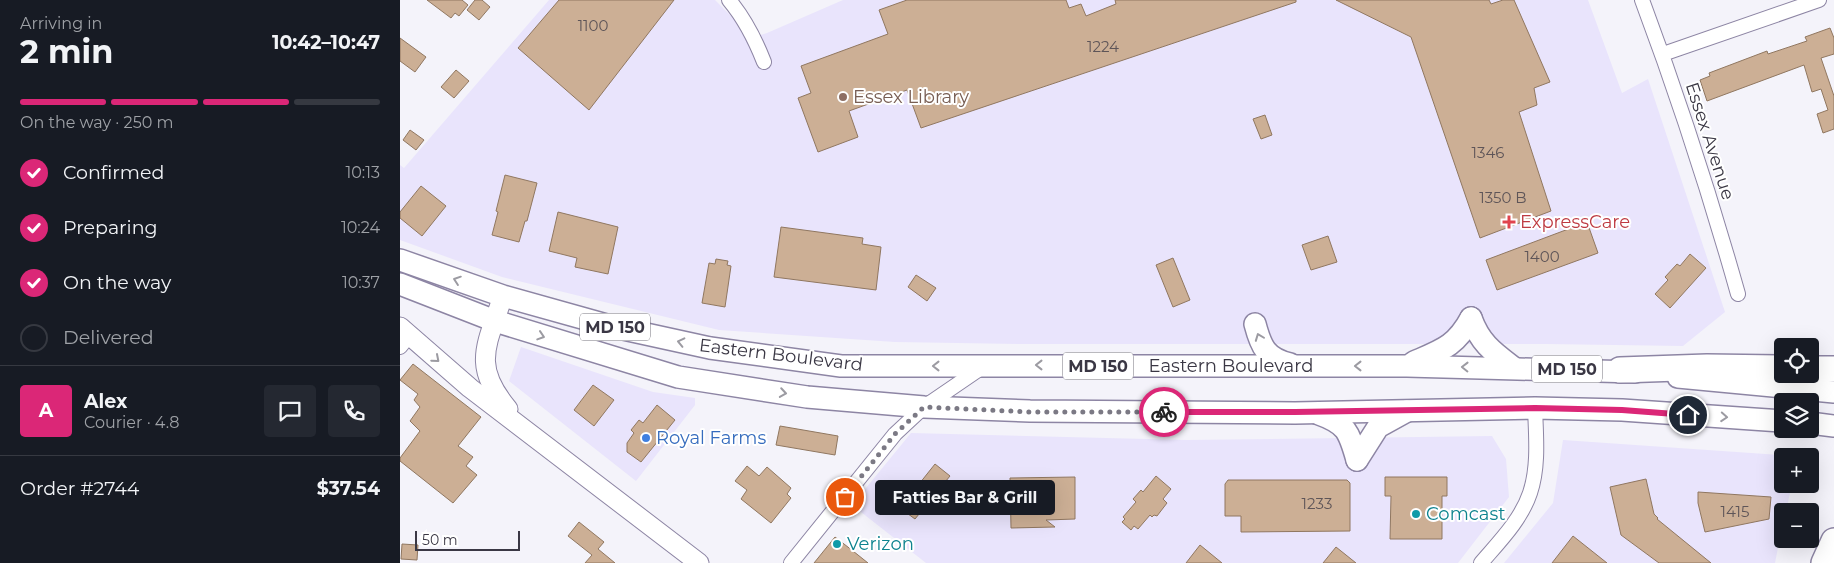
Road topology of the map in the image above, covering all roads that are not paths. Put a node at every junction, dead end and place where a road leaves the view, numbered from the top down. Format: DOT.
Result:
graph roads {
  1 [pos="729,0"];
  2 [pos="1642,0"];
  3 [pos="1819,0"];
  4 [pos="1663,54"];
  5 [pos="764,62"];
  6 [pos="400,260"];
  7 [pos="400,284"];
  8 [pos="1738,294"];
  9 [pos="503,296"];
  10 [pos="495,321"];
  11 [pos="1255,324"];
  12 [pos="403,337"];
  13 [pos="985,366"];
  14 [pos="1295,366"];
  15 [pos="1407,366"];
  16 [pos="1514,368"];
  17 [pos="1774,368"];
  18 [pos="1819,369"];
  19 [pos="1834,369"];
  20 [pos="1620,370"];
  21 [pos="1834,392"];
  22 [pos="924,407"];
  23 [pos="1535,408"];
  24 [pos="1410,410"];
  25 [pos="1315,412"];
  26 [pos="1774,420"];
  27 [pos="1819,424"];
  28 [pos="521,426"];
  29 [pos="1834,426"];
  30 [pos="1834,541"];
  31 [pos="700,563"];
  32 [pos="791,563"];
  33 [pos="1481,563"];
  34 [pos="1824,563"];
  1 -- 5 [label="street"];
  2 -- 4 [label="street, Essex Avenue"];
  3 -- 4 [label="street"];
  4 -- 8 [label="street, Essex Avenue"];
  9 -- 6 [label="main road, Eastern Boulevard / MD 150, one-way"];
  7 -- 10 [label="main road, Eastern Boulevard / MD 150"];
  9 -- 10 [label="street"];
  13 -- 9 [label="main road, Eastern Boulevard / MD 150, one-way"];
  10 -- 22 [label="main road, Eastern Boulevard / MD 150, one-way"];
  10 -- 28 [label="street"];
  14 -- 11 [label="main road, one-way"];
  12 -- 28 [label="street, one-way"];
  14 -- 13 [label="main road, Eastern Boulevard / MD 150, one-way"];
  13 -- 22 [label="street"];
  15 -- 14 [label="main road, Eastern Boulevard / MD 150, one-way"];
  16 -- 15 [label="main road, Eastern Boulevard / MD 150, one-way"];
  15 -- 16 [label="main road"];
  16 -- 20 [label="main road, Eastern Boulevard / MD 150"];
  17 -- 20 [label="highway"];
  18 -- 19 [label="highway"];
  20 -- 21 [label="main road, Eastern Boulevard / MD 150"];
  22 -- 25 [label="main road, Eastern Boulevard / MD 150"];
  22 -- 32 [label="street"];
  23 -- 24 [label="main road, Eastern Boulevard / MD 150"];
  23 -- 26 [label="main road, Eastern Boulevard / MD 150, one-way"];
  23 -- 33 [label="street"];
  24 -- 25 [label="main road, Eastern Boulevard / MD 150"];
  24 -- 25 [label="main road"];
  27 -- 29 [label="main road"];
  28 -- 31 [label="street"];
  30 -- 34 [label="highway"];
}
